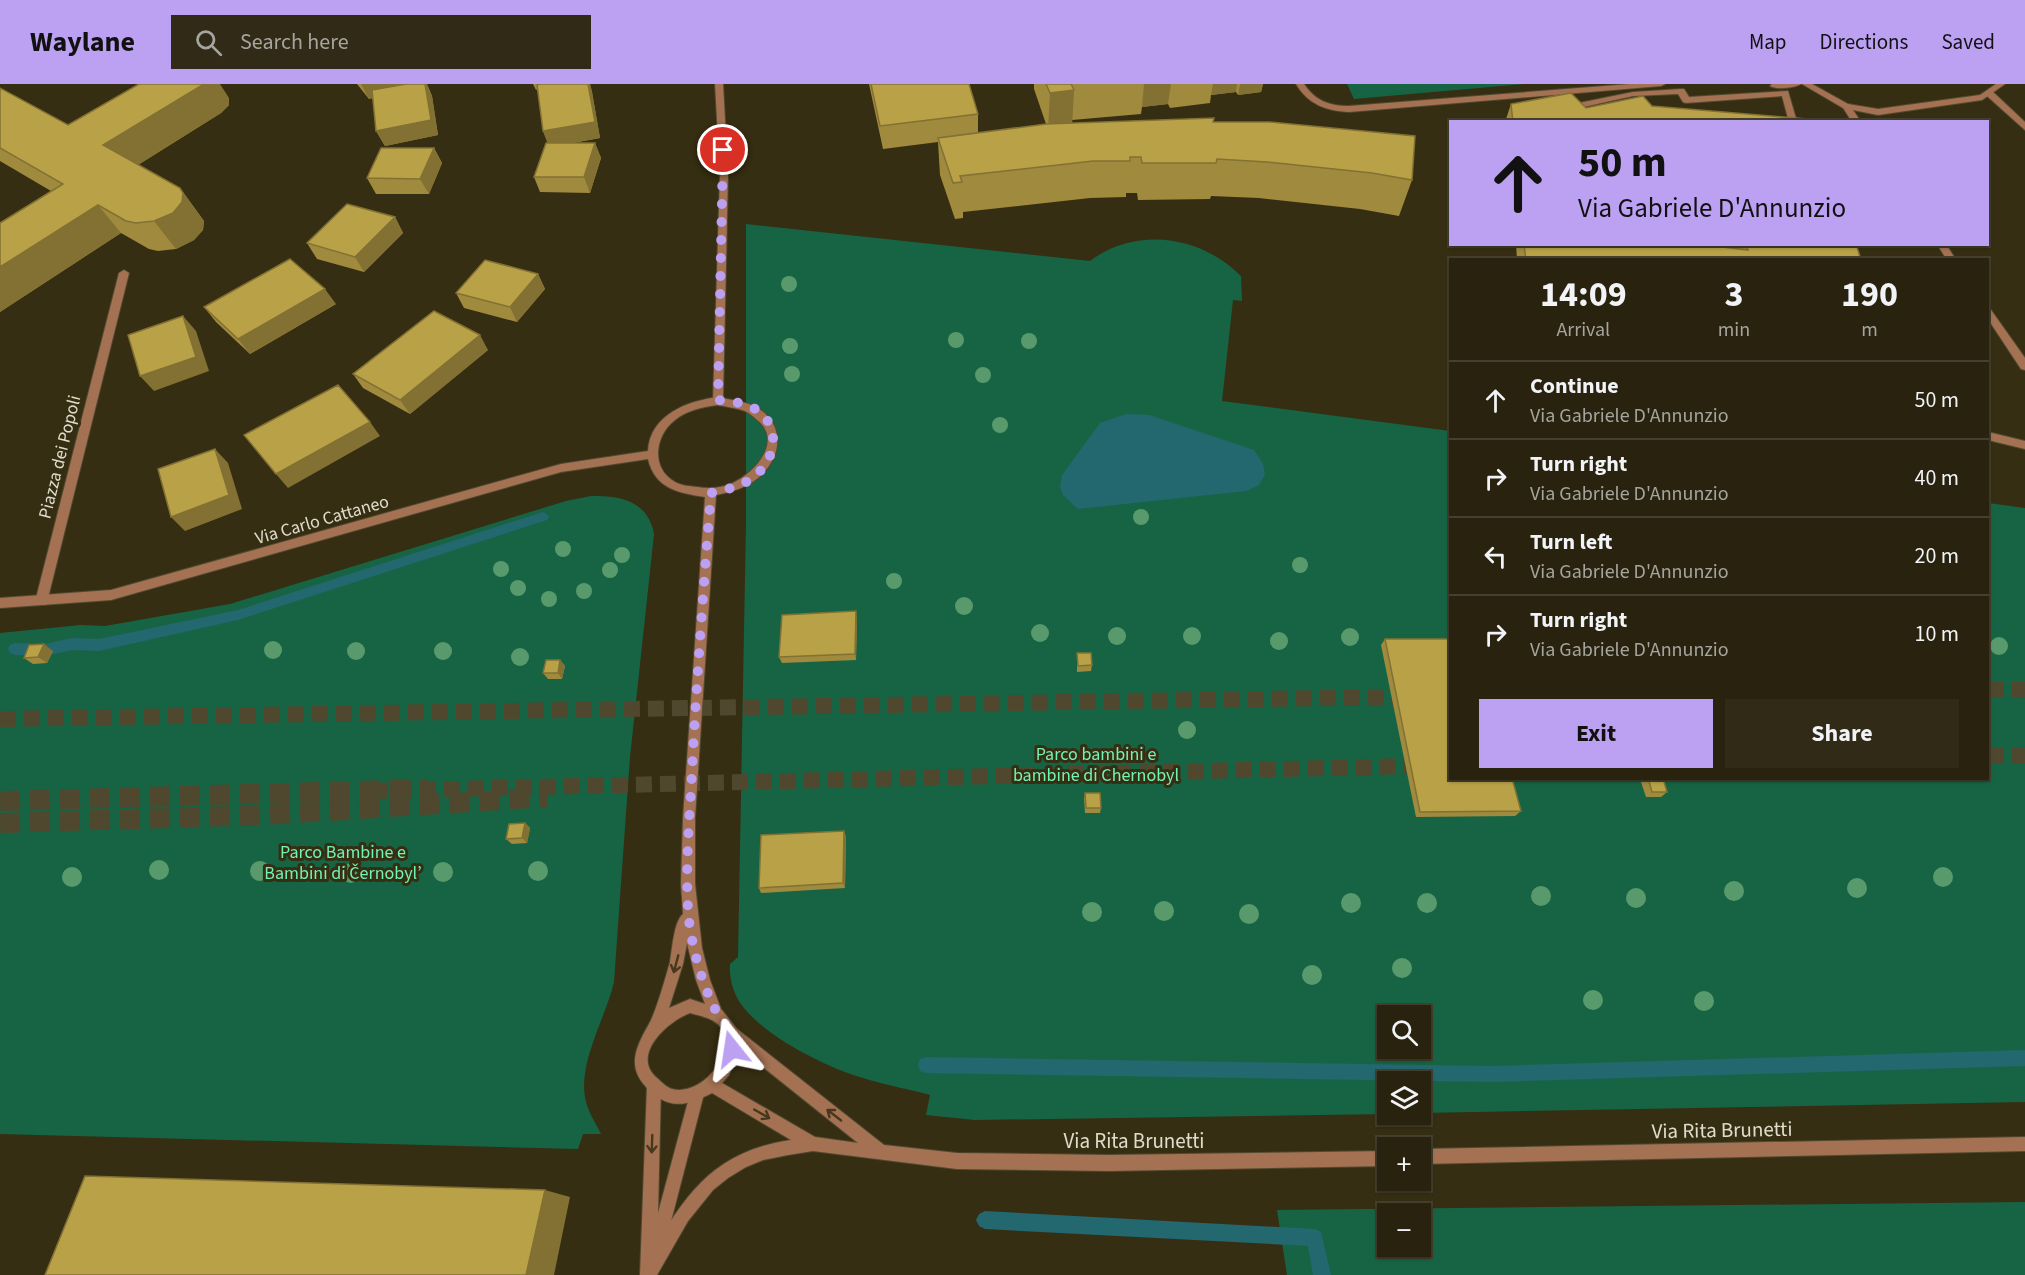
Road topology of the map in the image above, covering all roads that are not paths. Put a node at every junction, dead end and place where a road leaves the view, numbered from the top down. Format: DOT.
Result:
graph roads {
  1 [pos="719,84"];
  2 [pos="1300,84"];
  3 [pos="1661,84"];
  4 [pos="1797,84"];
  5 [pos="1806,84"];
  6 [pos="2001,84"];
  7 [pos="1990,94"];
  8 [pos="1683,96"];
  9 [pos="1846,106"];
  10 [pos="1574,120"];
  11 [pos="1792,120"];
  12 [pos="1856,120"];
  13 [pos="2025,127"];
  14 [pos="124,273"];
  15 [pos="1989,313"];
  16 [pos="2025,366"];
  17 [pos="718,400"];
  18 [pos="1989,436"];
  19 [pos="2025,445"];
  20 [pos="651,455"];
  21 [pos="711,493"];
  22 [pos="41,602"];
  23 [pos="0,603"];
  24 [pos="688,907"];
  25 [pos="715,1012"];
  26 [pos="657,1024"];
  27 [pos="730,1032"];
  28 [pos="654,1085"];
  29 [pos="712,1085"];
  30 [pos="697,1094"];
  31 [pos="813,1144"];
  32 [pos="2025,1144"];
  33 [pos="880,1151"];
  34 [pos="1431,1157"];
  35 [pos="1377,1158"];
  36 [pos="650,1273"];
  1 -- 17 [label="street"];
  2 -- 3 [label="street"];
  4 -- 8 [label="street"];
  5 -- 9 [label="street"];
  6 -- 7 [label="street"];
  7 -- 9 [label="street"];
  7 -- 13 [label="street"];
  8 -- 10 [label="street"];
  8 -- 11 [label="street"];
  9 -- 12 [label="street"];
  14 -- 22 [label="street, Piazza dei Popoli"];
  15 -- 16 [label="street"];
  17 -- 20 [label="street"];
  17 -- 21 [label="street"];
  18 -- 19 [label="street"];
  20 -- 21 [label="street"];
  20 -- 22 [label="street, Via Carlo Cattaneo"];
  21 -- 24 [label="street"];
  22 -- 23 [label="street, Via Carlo Cattaneo"];
  24 -- 25 [label="street"];
  24 -- 26 [label="street, one-way"];
  25 -- 26 [label="street"];
  25 -- 27 [label="street"];
  26 -- 28 [label="street"];
  27 -- 29 [label="street"];
  33 -- 27 [label="street, one-way"];
  28 -- 30 [label="street"];
  28 -- 36 [label="street, one-way"];
  29 -- 30 [label="street"];
  29 -- 31 [label="street, Via Rita Brunetti, one-way"];
  30 -- 36 [label="street"];
  31 -- 33 [label="street, Via Rita Brunetti"];
  31 -- 36 [label="street"];
  32 -- 34 [label="street, Via Rita Brunetti"];
  33 -- 35 [label="street, Via Rita Brunetti"];
}
